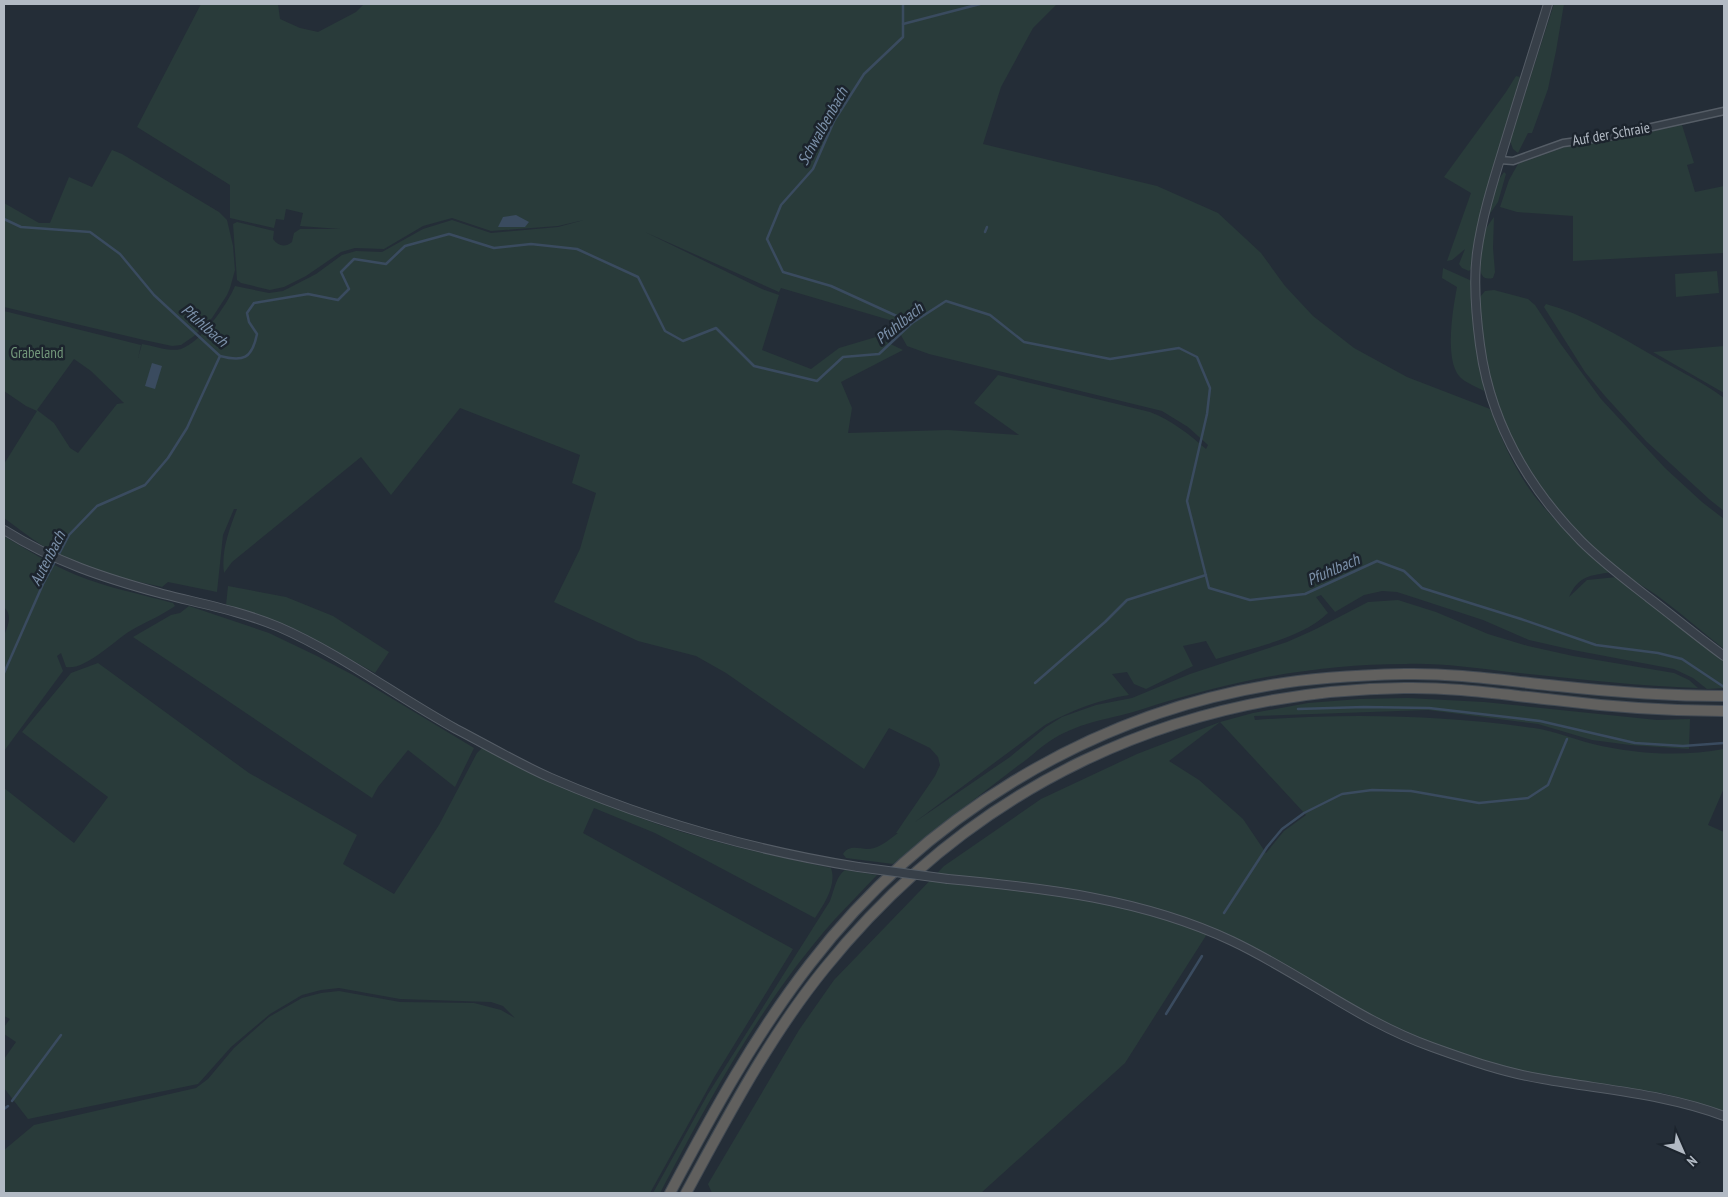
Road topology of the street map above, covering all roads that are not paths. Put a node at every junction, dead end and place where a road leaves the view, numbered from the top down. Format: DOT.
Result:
graph roads {
  1 [pos="1548,4"];
  2 [pos="1724,111"];
  3 [pos="1500,160"];
  4 [pos="4,530"];
  5 [pos="1724,656"];
  6 [pos="1724,696"];
  7 [pos="1724,711"];
  8 [pos="1724,1116"];
  9 [pos="670,1193"];
  10 [pos="686,1193"];
  1 -- 3 [label="street"];
  2 -- 3 [label="street, Auf der Schraie"];
  3 -- 5 [label="street"];
  4 -- 8 [label="street, bridge"];
  6 -- 9 [label="highway"];
  7 -- 10 [label="highway"];
}
